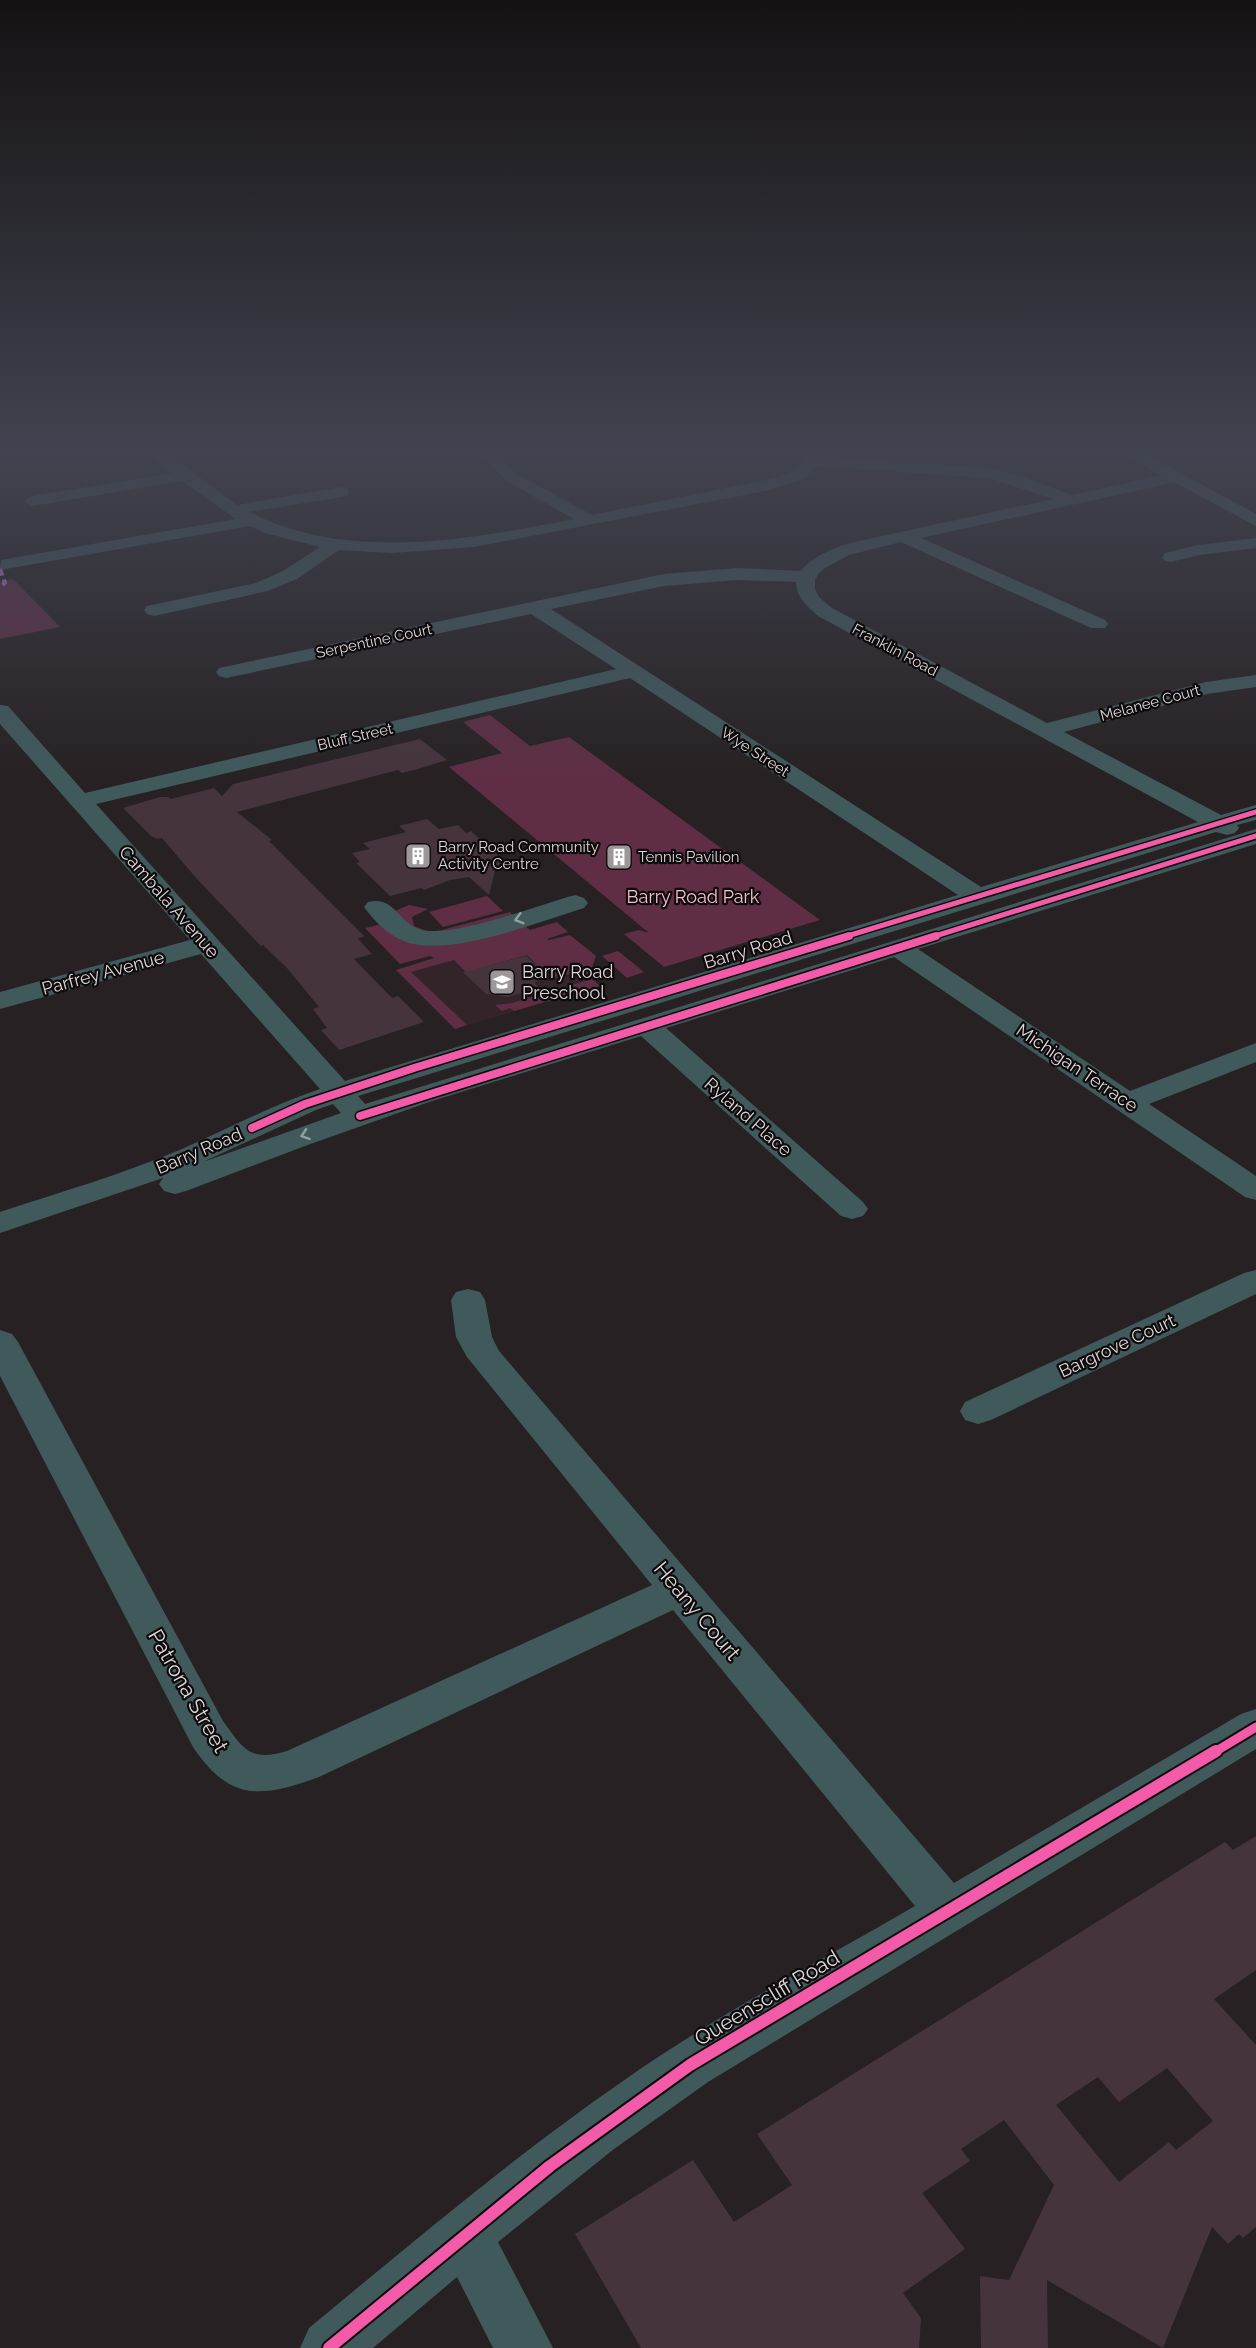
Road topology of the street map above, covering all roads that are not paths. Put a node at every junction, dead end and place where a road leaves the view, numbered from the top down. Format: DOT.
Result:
graph roads {
  1 [pos="26,561"];
  2 [pos="311,561"];
  3 [pos="823,561"];
  4 [pos="957,561"];
  5 [pos="1,565"];
  6 [pos="806,577"];
  7 [pos="534,607"];
  8 [pos="154,610"];
  9 [pos="1098,624"];
  10 [pos="226,672"];
  11 [pos="632,672"];
  12 [pos="1256,681"];
  13 [pos="0,711"];
  14 [pos="1045,730"];
  15 [pos="80,801"];
  16 [pos="1256,812"];
  17 [pos="1218,823"];
  18 [pos="1251,837"];
  19 [pos="977,896"];
  20 [pos="575,903"];
  21 [pos="376,907"];
  22 [pos="206,945"];
  23 [pos="897,947"];
  24 [pos="0,1001"];
  25 [pos="645,1025"];
  26 [pos="1256,1052"];
  27 [pos="338,1093"];
  28 [pos="1128,1102"];
  29 [pos="360,1116"];
  30 [pos="1256,1190"];
  31 [pos="852,1209"];
  32 [pos="0,1223"];
  33 [pos="0,1241"];
  34 [pos="1256,1281"];
  35 [pos="468,1300"];
  36 [pos="0,1342"];
  37 [pos="978,1411"];
  38 [pos="679,1590"];
  39 [pos="1256,1727"];
  40 [pos="948,1911"];
  41 [pos="465,2235"];
  42 [pos="329,2348"];
  43 [pos="524,2348"];
  1 -- 5 [label="street"];
  2 -- 8 [label="street"];
  3 -- 6 [label="street"];
  4 -- 9 [label="street"];
  6 -- 7 [label="street, Serpentine Court"];
  6 -- 14 [label="street, Franklin Road"];
  7 -- 10 [label="street, Serpentine Court"];
  7 -- 11 [label="street, Wye Street"];
  11 -- 15 [label="street, Bluff Street"];
  11 -- 19 [label="street, Wye Street"];
  12 -- 14 [label="street, Melanee Court"];
  13 -- 15 [label="street, Cambala Avenue"];
  14 -- 17 [label="street, Franklin Road"];
  15 -- 22 [label="street, Cambala Avenue"];
  16 -- 17 [label="street, Barry Road"];
  17 -- 18 [label="street, Franklin Road"];
  17 -- 19 [label="street, Barry Road"];
  18 -- 23 [label="street, Barry Road"];
  19 -- 27 [label="street, Barry Road"];
  20 -- 21 [label="street, one-way"];
  22 -- 24 [label="street, Parfrey Avenue"];
  22 -- 27 [label="street, Cambala Avenue"];
  23 -- 25 [label="street, Barry Road"];
  23 -- 28 [label="street, Michigan Terrace"];
  25 -- 29 [label="street, Barry Road"];
  25 -- 31 [label="street, Ryland Place"];
  26 -- 28 [label="street"];
  27 -- 29 [label="street, Cambala Avenue"];
  27 -- 32 [label="street, Barry Road"];
  28 -- 30 [label="street, Michigan Terrace"];
  29 -- 33 [label="street, Barry Road, one-way"];
  34 -- 37 [label="street, Bargrove Court"];
  35 -- 38 [label="street, Heany Court"];
  36 -- 38 [label="street, Patrona Street"];
  38 -- 40 [label="street, Heany Court"];
  39 -- 40 [label="street, Queenscliff Road"];
  40 -- 41 [label="street, Queenscliff Road"];
  41 -- 42 [label="street, Queenscliff Road"];
  41 -- 43 [label="street"];
}
